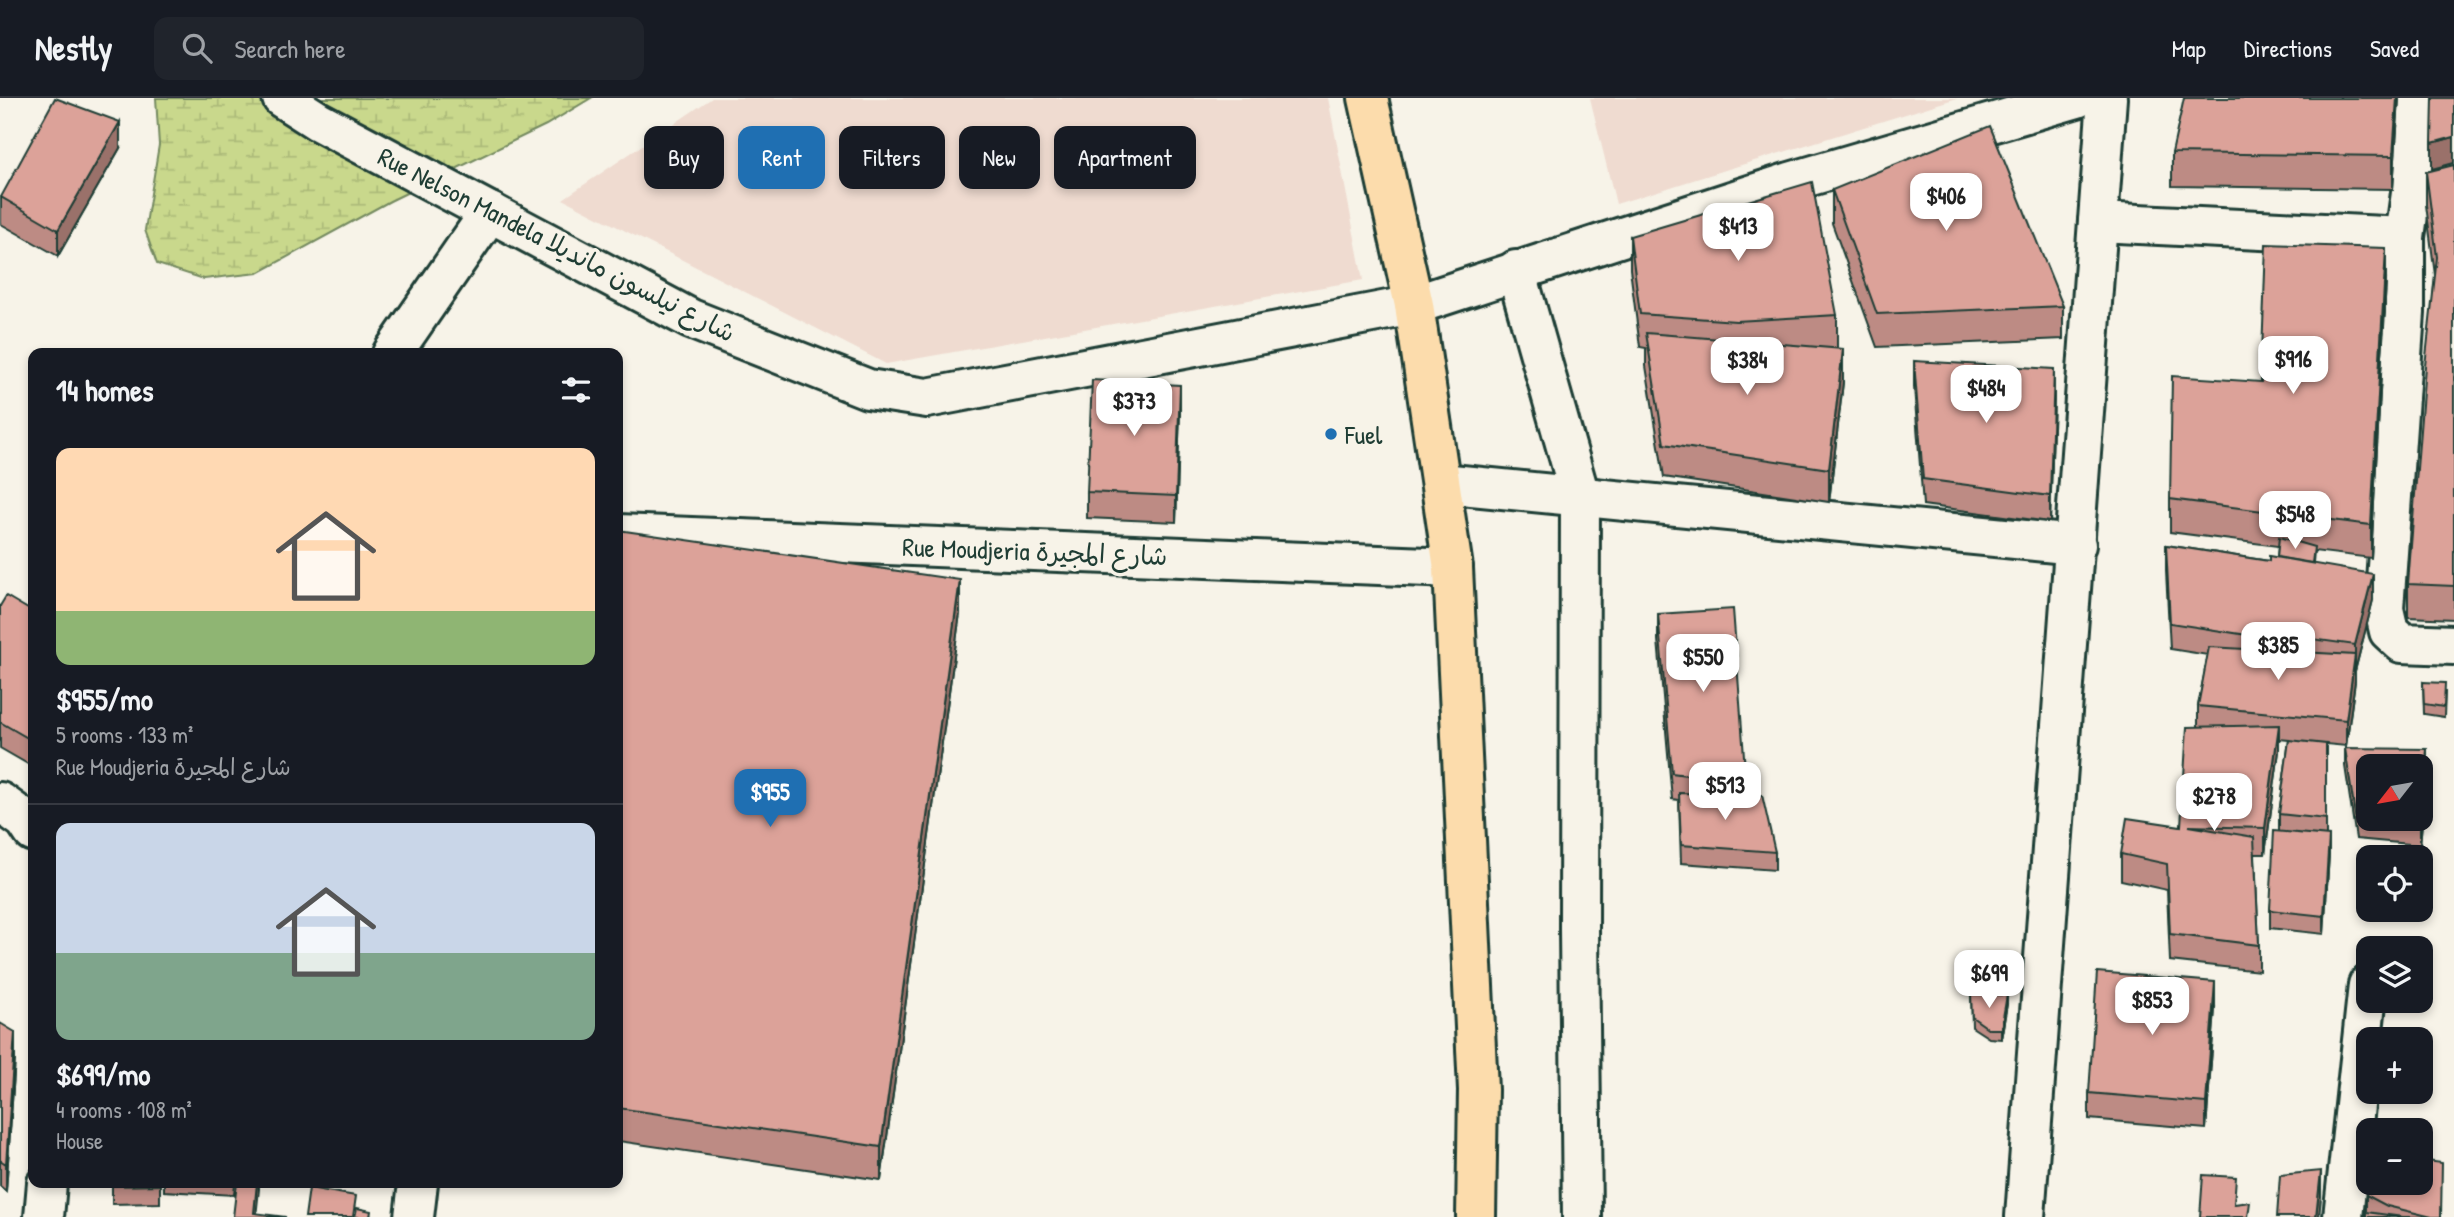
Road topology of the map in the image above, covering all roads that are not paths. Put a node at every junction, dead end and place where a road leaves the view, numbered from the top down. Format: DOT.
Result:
graph roads {
  1 [pos="282,98"];
  2 [pos="1368,98"];
  3 [pos="2077,98"];
  4 [pos="2107,98"];
  5 [pos="2415,98"];
  6 [pos="490,212"];
  7 [pos="2098,222"];
  8 [pos="2405,237"];
  9 [pos="1516,270"];
  10 [pos="1414,305"];
  11 [pos="396,348"];
  12 [pos="1441,483"];
  13 [pos="1580,496"];
  14 [pos="623,534"];
  15 [pos="2076,545"];
  16 [pos="1453,568"];
  17 [pos="2454,645"];
  18 [pos="0,802"];
  19 [pos="28,824"];
  20 [pos="2365,1013"];
  21 [pos="47,1188"];
  22 [pos="417,1188"];
  23 [pos="44,1217"];
  24 [pos="414,1217"];
  25 [pos="1476,1217"];
  26 [pos="1582,1217"];
  27 [pos="2025,1217"];
  28 [pos="2343,1217"];
  1 -- 6 [label="street, Rue Nelson Mandela شارع نيلسون مانديلا"];
  2 -- 10 [label="main road"];
  3 -- 9 [label="street, Rue Nelson Mandela شارع نيلسون مانديلا"];
  4 -- 7 [label="street"];
  5 -- 8 [label="street"];
  6 -- 10 [label="street, Rue Nelson Mandela شارع نيلسون مانديلا"];
  6 -- 11 [label="street"];
  7 -- 8 [label="street"];
  7 -- 15 [label="street"];
  8 -- 17 [label="street"];
  9 -- 10 [label="street, Rue Nelson Mandela شارع نيلسون مانديلا"];
  9 -- 13 [label="street"];
  10 -- 12 [label="main road"];
  12 -- 13 [label="street"];
  12 -- 16 [label="main road"];
  13 -- 15 [label="street"];
  13 -- 26 [label="street"];
  14 -- 16 [label="street, Rue Moudjeria شارع المجيرة"];
  15 -- 27 [label="street"];
  16 -- 25 [label="main road"];
  18 -- 19 [label="street"];
  20 -- 28 [label="street"];
  21 -- 23 [label="street"];
  22 -- 24 [label="street"];
}
